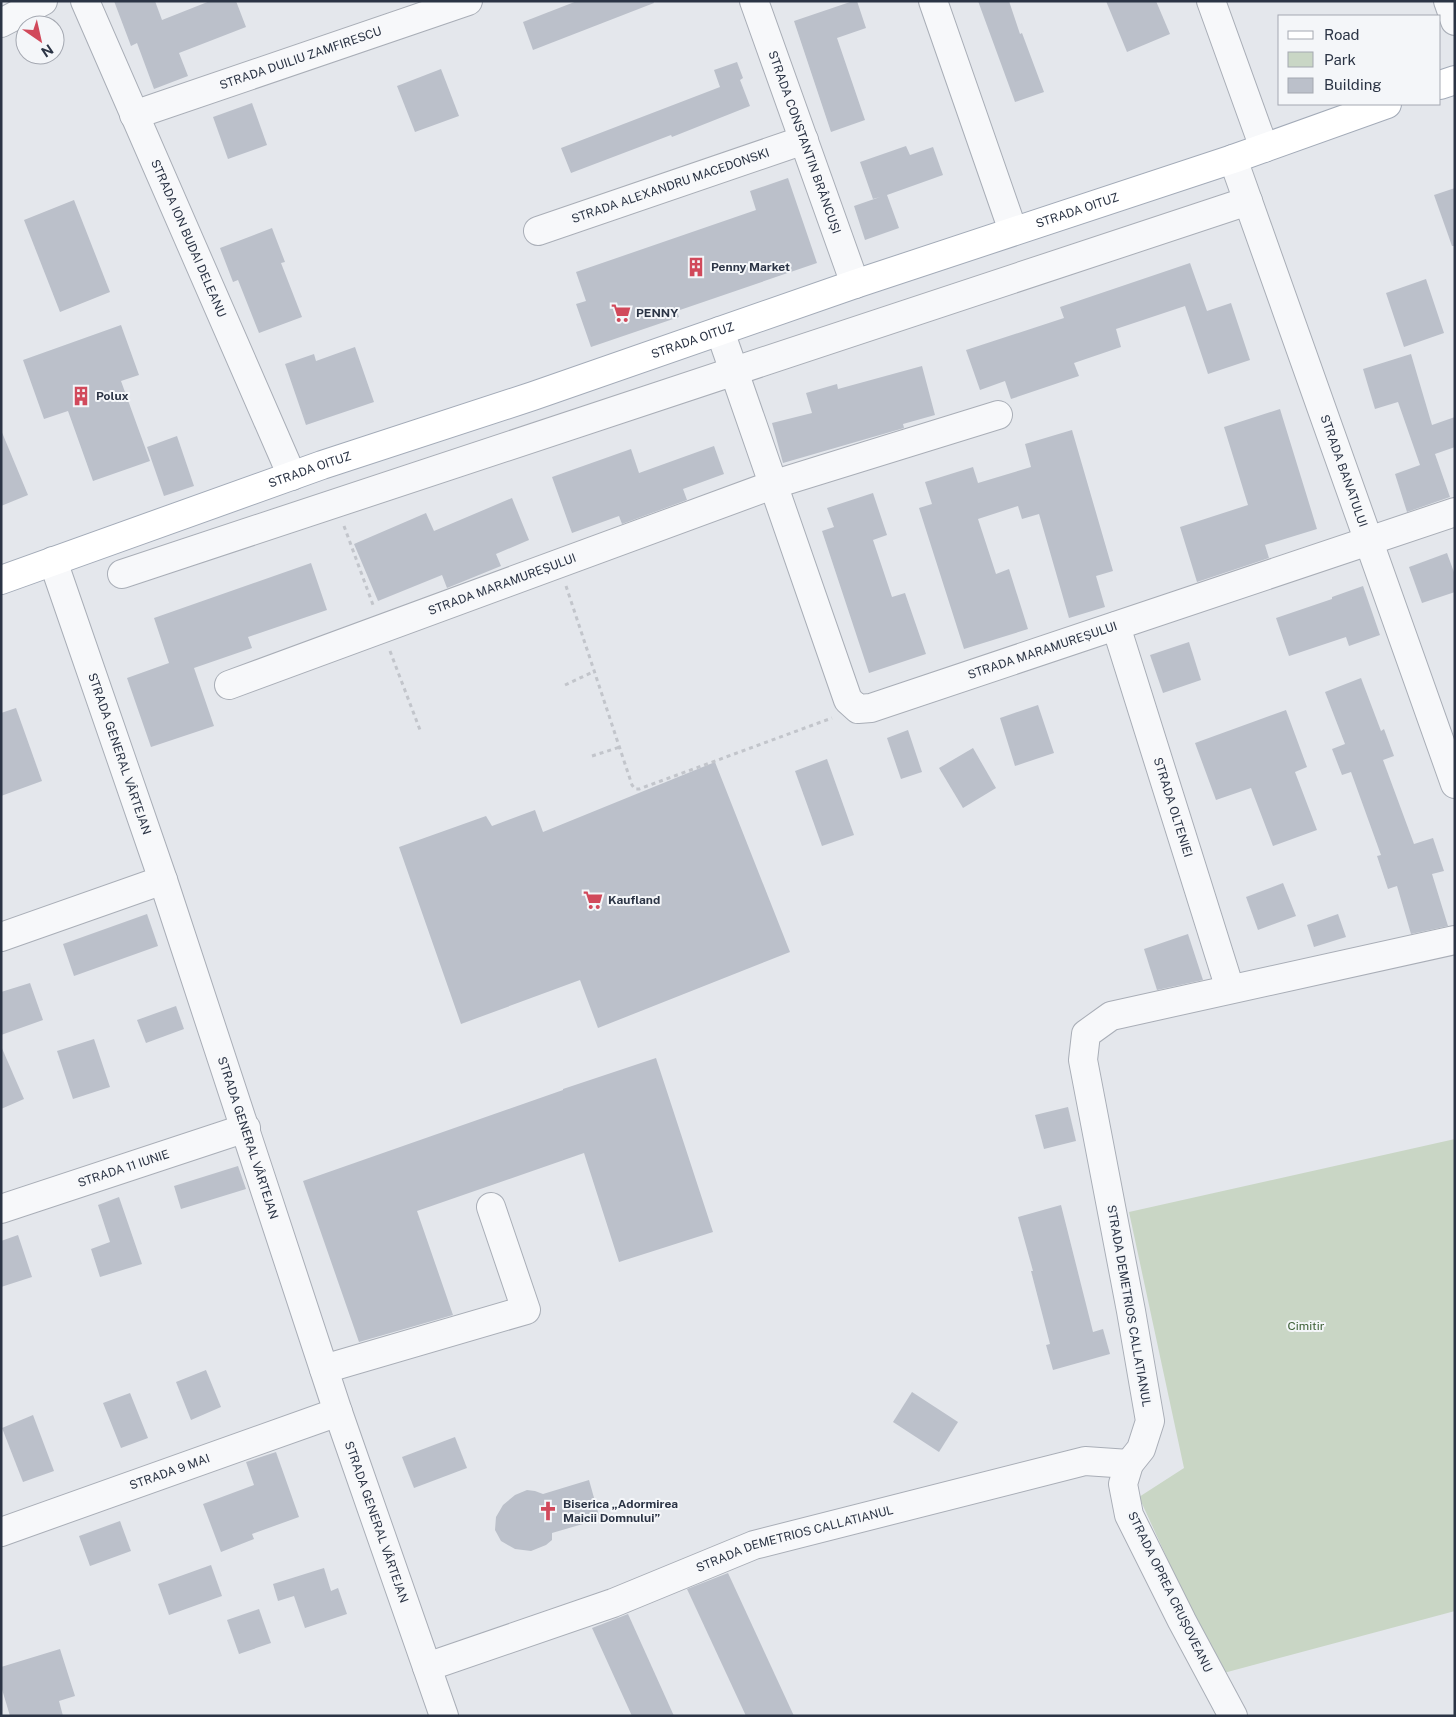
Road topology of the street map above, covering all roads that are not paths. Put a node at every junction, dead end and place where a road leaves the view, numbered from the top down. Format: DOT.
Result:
graph roads {
  1 [pos="43,1"];
  2 [pos="85,1"];
  3 [pos="468,1"];
  4 [pos="754,1"];
  5 [pos="933,1"];
  6 [pos="1211,1"];
  7 [pos="1448,1"];
  8 [pos="1455,21"];
  9 [pos="1,23"];
  10 [pos="1455,80"];
  11 [pos="1441,85"];
  12 [pos="1384,105"];
  13 [pos="134,115"];
  14 [pos="804,140"];
  15 [pos="1264,148"];
  16 [pos="1233,159"];
  17 [pos="1248,201"];
  18 [pos="538,231"];
  19 [pos="1013,231"];
  20 [pos="855,284"];
  21 [pos="720,330"];
  22 [pos="735,371"];
  23 [pos="998,415"];
  24 [pos="292,476"];
  25 [pos="774,484"];
  26 [pos="1455,512"];
  27 [pos="1368,540"];
  28 [pos="53,561"];
  29 [pos="122,574"];
  30 [pos="1,580"];
  31 [pos="1116,626"];
  32 [pos="229,685"];
  33 [pos="1455,784"];
  34 [pos="163,880"];
  35 [pos="1,937"];
  36 [pos="1455,940"];
  37 [pos="1230,989"];
  38 [pos="246,1128"];
  39 [pos="491,1207"];
  40 [pos="1,1209"];
  41 [pos="324,1369"];
  42 [pos="338,1412"];
  43 [pos="1130,1464"];
  44 [pos="1,1532"];
  45 [pos="427,1667"];
  46 [pos="444,1716"];
  47 [pos="1233,1716"];
  1 -- 9 [label="street"];
  2 -- 13 [label="street, STRADA ION BUDAI DELEANU"];
  3 -- 13 [label="street, STRADA DUILIU ZAMFIRESCU"];
  4 -- 14 [label="street, STRADA CONSTANTIN BRÂNCUȘI"];
  5 -- 19 [label="street"];
  6 -- 15 [label="street"];
  7 -- 8 [label="street"];
  10 -- 11 [label="main road"];
  12 -- 15 [label="main road, STRADA OITUZ"];
  13 -- 24 [label="street, STRADA ION BUDAI DELEANU"];
  14 -- 18 [label="street, STRADA ALEXANDRU MACEDONSKI"];
  14 -- 20 [label="street, STRADA CONSTANTIN BRÂNCUȘI"];
  15 -- 16 [label="main road, STRADA OITUZ"];
  16 -- 17 [label="street, STRADA BANATULUI"];
  16 -- 19 [label="main road, STRADA OITUZ"];
  17 -- 22 [label="street"];
  17 -- 27 [label="street, STRADA BANATULUI"];
  19 -- 20 [label="main road, STRADA OITUZ"];
  20 -- 21 [label="main road, STRADA OITUZ"];
  21 -- 22 [label="street"];
  21 -- 24 [label="main road, STRADA OITUZ"];
  22 -- 25 [label="street"];
  22 -- 29 [label="street"];
  23 -- 25 [label="street, STRADA MARAMUREȘULUI"];
  24 -- 28 [label="main road, STRADA OITUZ"];
  25 -- 31 [label="street, STRADA MARAMUREȘULUI"];
  25 -- 32 [label="street, STRADA MARAMUREȘULUI"];
  26 -- 27 [label="street, STRADA MARAMUREȘULUI"];
  27 -- 31 [label="street, STRADA MARAMUREȘULUI"];
  27 -- 33 [label="street, STRADA BANATULUI"];
  28 -- 30 [label="main road, STRADA OITUZ"];
  28 -- 34 [label="street, STRADA GENERAL VÂRTEJAN"];
  31 -- 37 [label="street, STRADA OLTENIEI"];
  34 -- 35 [label="street"];
  34 -- 38 [label="street, STRADA GENERAL VÂRTEJAN"];
  36 -- 37 [label="street, STRADA DEMETRIOS CALLATIANUL"];
  37 -- 43 [label="street, STRADA DEMETRIOS CALLATIANUL"];
  38 -- 40 [label="street, STRADA 11 IUNIE"];
  38 -- 41 [label="street, STRADA GENERAL VÂRTEJAN"];
  39 -- 41 [label="street"];
  41 -- 42 [label="street, STRADA GENERAL VÂRTEJAN"];
  42 -- 44 [label="street, STRADA 9 MAI"];
  42 -- 45 [label="street, STRADA GENERAL VÂRTEJAN"];
  43 -- 45 [label="street, STRADA DEMETRIOS CALLATIANUL"];
  43 -- 47 [label="street, STRADA OPREA CRUȘOVEANU"];
  45 -- 46 [label="street, STRADA GENERAL VÂRTEJAN"];
}
